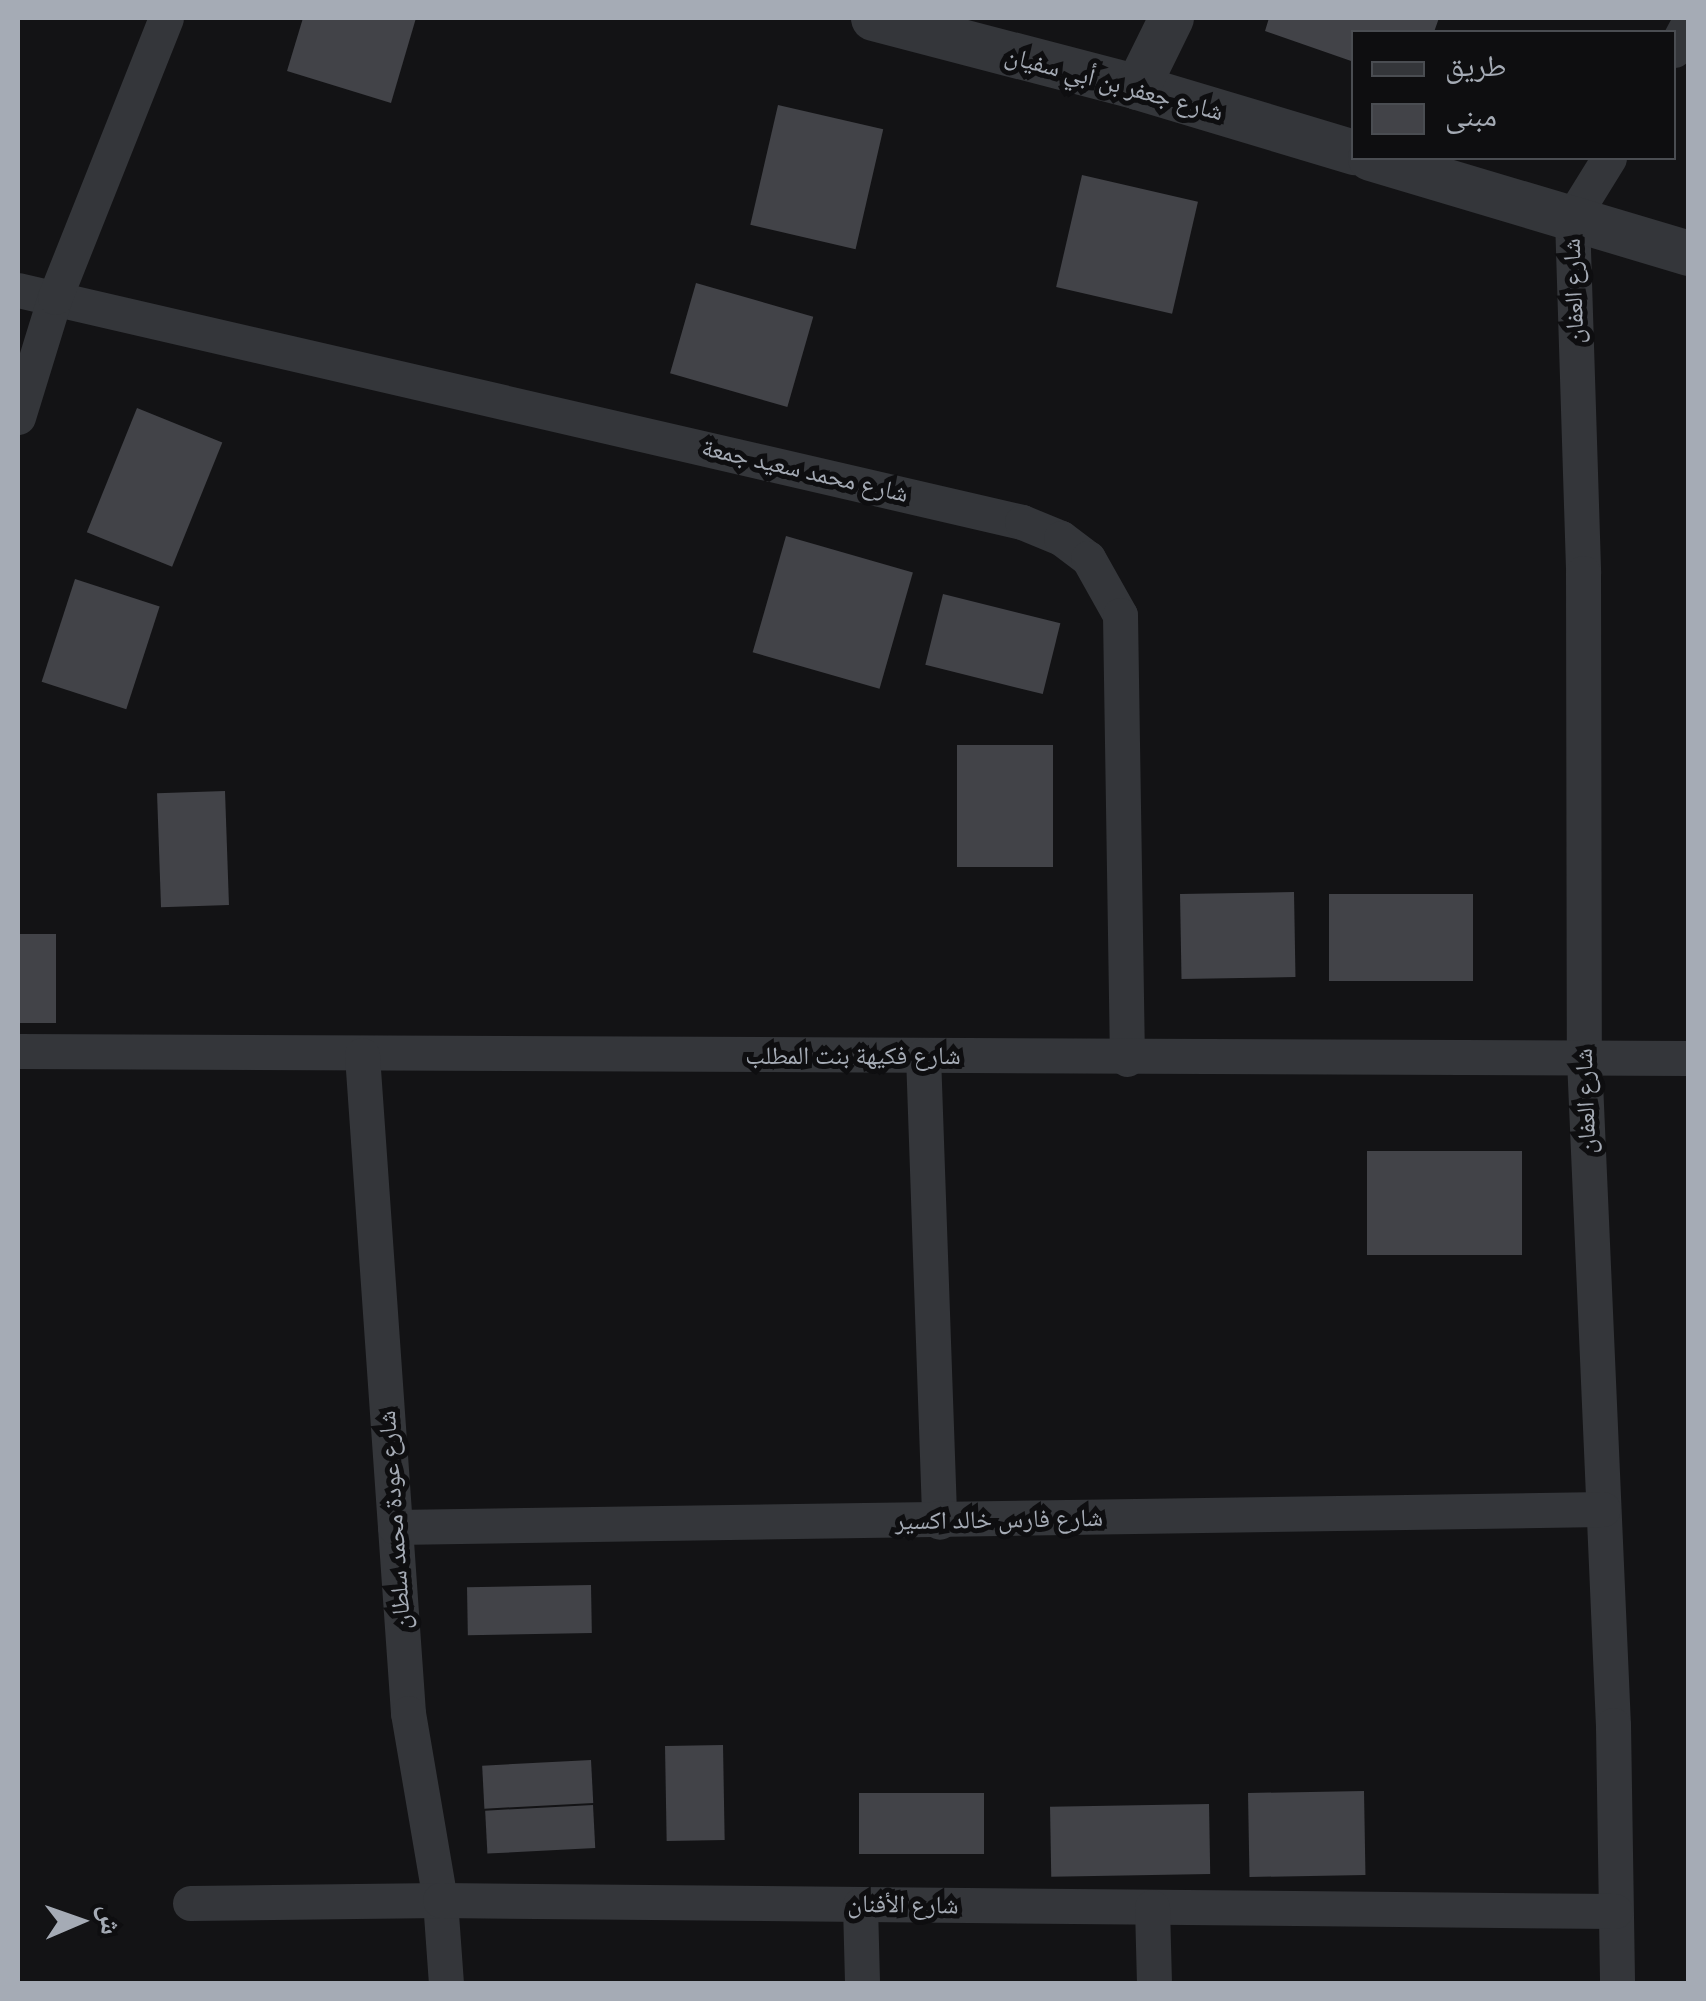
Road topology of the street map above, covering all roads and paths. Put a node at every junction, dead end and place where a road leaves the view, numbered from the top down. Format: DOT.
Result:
graph roads {
  1 [pos="166,18"];
  2 [pos="873,18"];
  3 [pos="1171,18"];
  4 [pos="1688,24"];
  5 [pos="1676,46"];
  6 [pos="1137,87"];
  7 [pos="1351,151"];
  8 [pos="1377,160"];
  9 [pos="1608,160"];
  10 [pos="1572,218"];
  11 [pos="1688,254"];
  12 [pos="18,290"];
  13 [pos="54,297"];
  14 [pos="18,417"];
  15 [pos="18,1051"];
  16 [pos="362,1054"];
  17 [pos="923,1055"];
  18 [pos="1688,1058"];
  19 [pos="1127,1059"];
  20 [pos="1584,1059"];
  21 [pos="1602,1509"];
  22 [pos="940,1522"];
  23 [pos="395,1527"];
  24 [pos="440,1900"];
  25 [pos="190,1903"];
  26 [pos="860,1904"];
  27 [pos="1152,1907"];
  28 [pos="1616,1911"];
  29 [pos="446,1984"];
  30 [pos="862,1984"];
  31 [pos="1154,1984"];
  32 [pos="1617,1984"];
  1 -- 13 [label="street"];
  2 -- 6 [label="street, شارع جعفر بن أبي سفيان"];
  3 -- 6 [label="street"];
  4 -- 5 [label="street"];
  6 -- 7 [label="street, شارع جعفر بن أبي سفيان"];
  8 -- 10 [label="street"];
  9 -- 10 [label="street"];
  10 -- 11 [label="street"];
  10 -- 20 [label="street, شارع العفان"];
  12 -- 13 [label="street, شارع محمد سعيد جمعة"];
  13 -- 14 [label="street"];
  13 -- 19 [label="street, شارع محمد سعيد جمعة"];
  15 -- 16 [label="street, شارع فكيهة بنت المطلب"];
  16 -- 17 [label="street, شارع فكيهة بنت المطلب"];
  16 -- 23 [label="street, شارع عودة محمد سلطان"];
  17 -- 19 [label="street, شارع فكيهة بنت المطلب"];
  17 -- 22 [label="street"];
  18 -- 20 [label="street, شارع فكيهة بنت المطلب"];
  19 -- 20 [label="street, شارع فكيهة بنت المطلب"];
  20 -- 21 [label="street, شارع العفان"];
  21 -- 22 [label="street, شارع فارس خالد اكسير"];
  21 -- 28 [label="street, شارع العفان"];
  22 -- 23 [label="street, شارع فارس خالد اكسير"];
  23 -- 24 [label="street, شارع عودة محمد سلطان"];
  24 -- 25 [label="street, شارع الأفنان"];
  24 -- 26 [label="street, شارع الأفنان"];
  24 -- 29 [label="street, شارع عودة محمد سلطان"];
  26 -- 27 [label="street, شارع الأفنان"];
  26 -- 30 [label="street"];
  27 -- 28 [label="street, شارع الأفنان"];
  27 -- 31 [label="street"];
  28 -- 32 [label="street, شارع العفان"];
}
